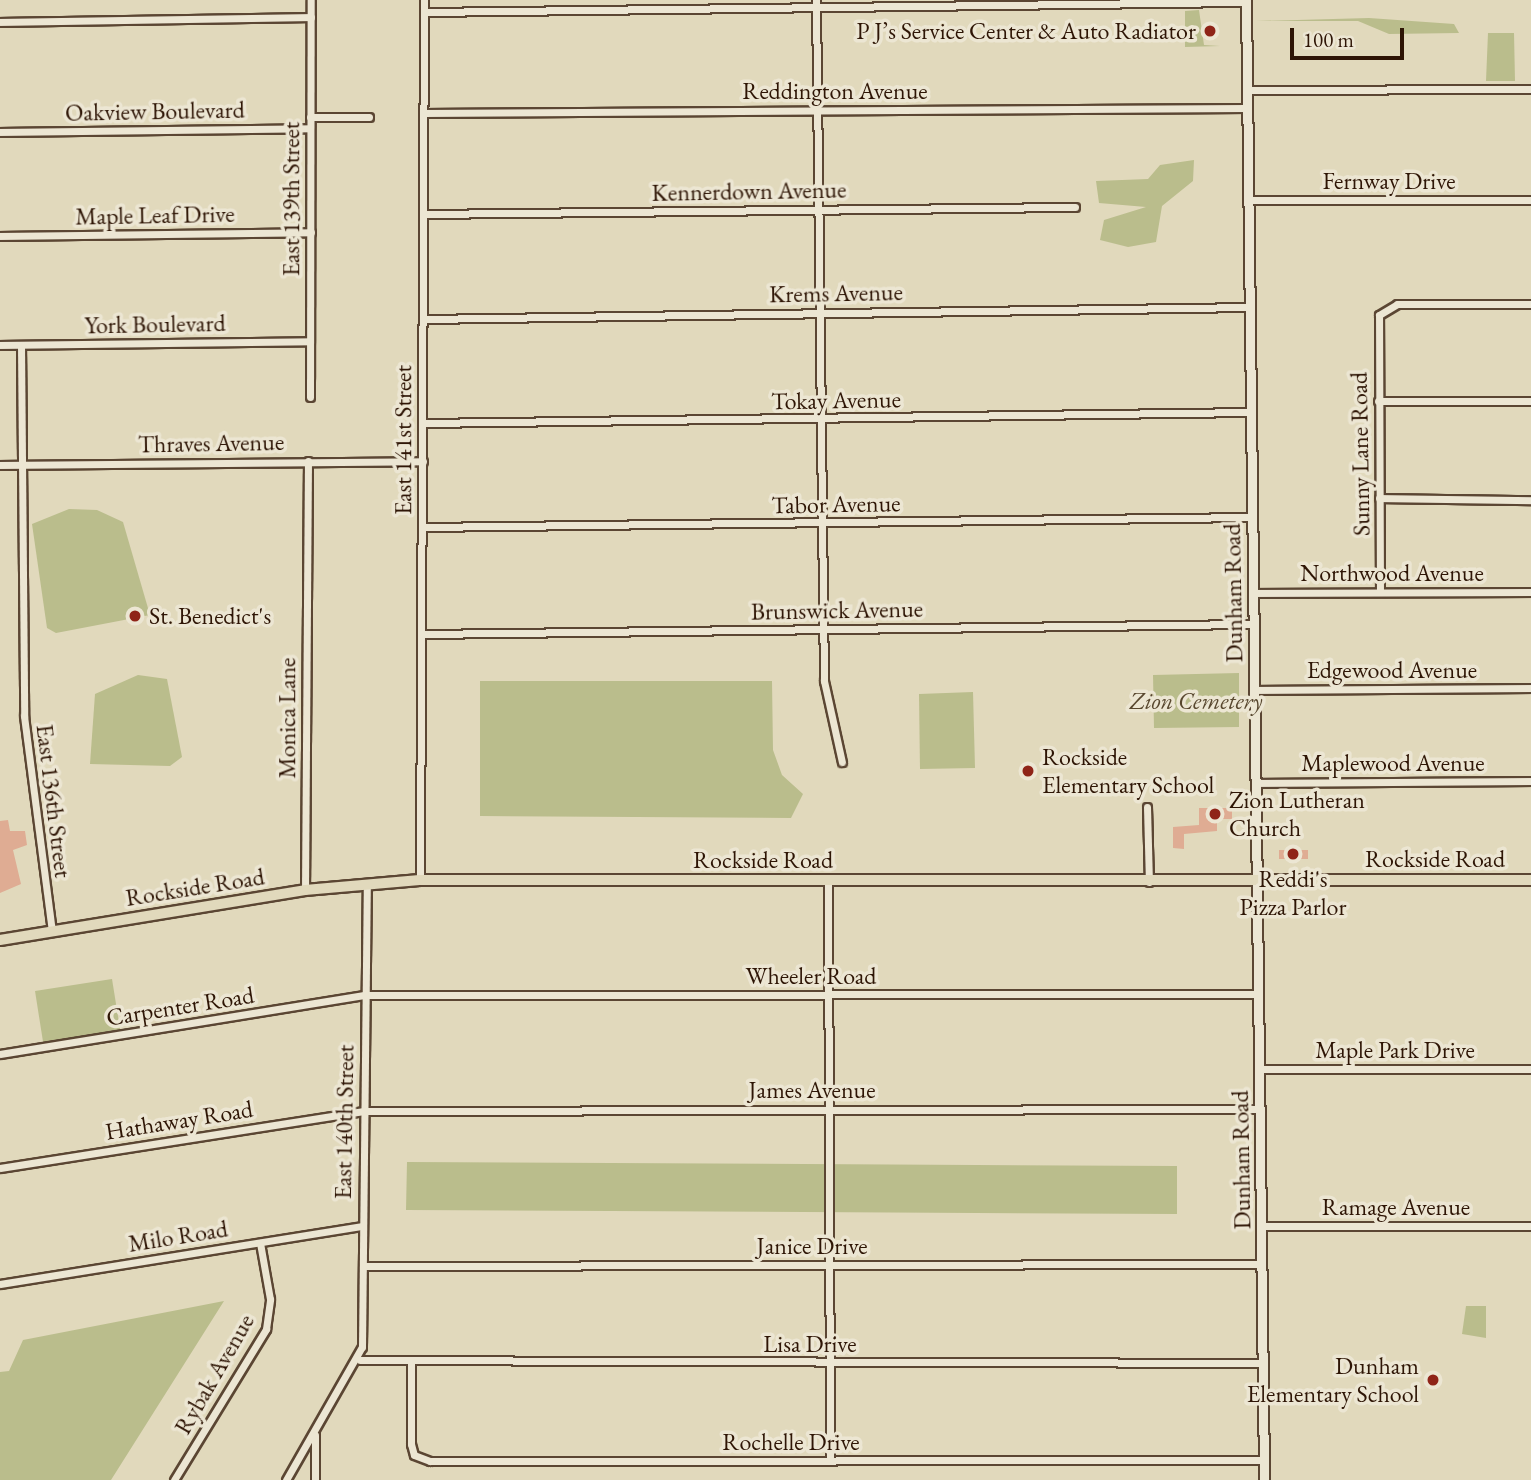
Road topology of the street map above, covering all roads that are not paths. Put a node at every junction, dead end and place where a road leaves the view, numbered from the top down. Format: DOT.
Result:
graph roads {
  1 [pos="311,0"];
  2 [pos="424,0"];
  3 [pos="1246,1"];
  4 [pos="816,4"];
  5 [pos="424,12"];
  6 [pos="311,17"];
  7 [pos="0,22"];
  8 [pos="1531,89"];
  9 [pos="1247,90"];
  10 [pos="1247,108"];
  11 [pos="818,109"];
  12 [pos="424,113"];
  13 [pos="310,117"];
  14 [pos="369,117"];
  15 [pos="310,128"];
  16 [pos="0,132"];
  17 [pos="1248,200"];
  18 [pos="1531,200"];
  19 [pos="1075,207"];
  20 [pos="819,209"];
  21 [pos="423,214"];
  22 [pos="311,232"];
  23 [pos="0,236"];
  24 [pos="1531,304"];
  25 [pos="1249,307"];
  26 [pos="820,312"];
  27 [pos="423,319"];
  28 [pos="310,341"];
  29 [pos="0,345"];
  30 [pos="20,345"];
  31 [pos="310,397"];
  32 [pos="1378,401"];
  33 [pos="1531,401"];
  34 [pos="1250,412"];
  35 [pos="821,419"];
  36 [pos="423,423"];
  37 [pos="308,461"];
  38 [pos="423,461"];
  39 [pos="0,465"];
  40 [pos="21,465"];
  41 [pos="1379,498"];
  42 [pos="1531,500"];
  43 [pos="1251,517"];
  44 [pos="822,524"];
  45 [pos="422,527"];
  46 [pos="1380,592"];
  47 [pos="1531,592"];
  48 [pos="1252,593"];
  49 [pos="1252,624"];
  50 [pos="824,629"];
  51 [pos="422,634"];
  52 [pos="1531,688"];
  53 [pos="1254,690"];
  54 [pos="842,762"];
  55 [pos="1531,781"];
  56 [pos="1255,783"];
  57 [pos="1147,807"];
  58 [pos="420,880"];
  59 [pos="1255,880"];
  60 [pos="1531,880"];
  61 [pos="828,881"];
  62 [pos="1149,881"];
  63 [pos="367,883"];
  64 [pos="304,890"];
  65 [pos="52,931"];
  66 [pos="0,940"];
  67 [pos="1257,994"];
  68 [pos="828,995"];
  69 [pos="365,996"];
  70 [pos="0,1054"];
  71 [pos="1258,1069"];
  72 [pos="1531,1069"];
  73 [pos="830,1109"];
  74 [pos="1260,1109"];
  75 [pos="364,1111"];
  76 [pos="0,1168"];
  77 [pos="362,1226"];
  78 [pos="1261,1226"];
  79 [pos="1531,1226"];
  80 [pos="260,1242"];
  81 [pos="1261,1264"];
  82 [pos="363,1266"];
  83 [pos="830,1266"];
  84 [pos="0,1284"];
  85 [pos="359,1360"];
  86 [pos="411,1362"];
  87 [pos="830,1363"];
  88 [pos="1261,1363"];
  89 [pos="315,1432"];
  90 [pos="1264,1460"];
  91 [pos="830,1461"];
  92 [pos="174,1480"];
  93 [pos="286,1480"];
  94 [pos="315,1480"];
  95 [pos="1264,1480"];
  1 -- 6 [label="street, East 139th Street"];
  2 -- 5 [label="street, East 141st Street"];
  3 -- 4 [label="street"];
  3 -- 9 [label="street, Dunham Road"];
  4 -- 5 [label="street"];
  4 -- 11 [label="street"];
  5 -- 12 [label="street, East 141st Street"];
  6 -- 7 [label="street"];
  6 -- 13 [label="street, East 139th Street"];
  8 -- 9 [label="street"];
  9 -- 10 [label="street, Dunham Road"];
  10 -- 11 [label="street, Reddington Avenue"];
  10 -- 17 [label="street, Dunham Road"];
  11 -- 12 [label="street, Reddington Avenue"];
  11 -- 20 [label="street"];
  12 -- 21 [label="street, East 141st Street"];
  13 -- 14 [label="street"];
  13 -- 15 [label="street, East 139th Street"];
  15 -- 16 [label="street, Oakview Boulevard"];
  15 -- 22 [label="street, East 139th Street"];
  17 -- 18 [label="street, Fernway Drive"];
  17 -- 25 [label="street, Dunham Road"];
  19 -- 20 [label="street, Kennerdown Avenue"];
  20 -- 21 [label="street, Kennerdown Avenue"];
  20 -- 26 [label="street"];
  21 -- 27 [label="street, East 141st Street"];
  22 -- 23 [label="street, Maple Leaf Drive"];
  22 -- 28 [label="street, East 139th Street"];
  24 -- 32 [label="street, Sunny Lane Road"];
  25 -- 26 [label="street, Krems Avenue"];
  25 -- 34 [label="street, Dunham Road"];
  26 -- 27 [label="street, Krems Avenue"];
  26 -- 35 [label="street"];
  27 -- 36 [label="street, East 141st Street"];
  28 -- 30 [label="street, York Boulevard"];
  28 -- 31 [label="street, East 139th Street"];
  29 -- 30 [label="street, York Boulevard"];
  30 -- 40 [label="street, East 136th Street"];
  32 -- 33 [label="street"];
  32 -- 41 [label="street, Sunny Lane Road"];
  34 -- 35 [label="street, Tokay Avenue"];
  34 -- 43 [label="street, Dunham Road"];
  35 -- 36 [label="street, Tokay Avenue"];
  35 -- 44 [label="street"];
  36 -- 38 [label="street, East 141st Street"];
  37 -- 38 [label="street, Thraves Avenue"];
  37 -- 40 [label="street, Thraves Avenue"];
  37 -- 64 [label="street, Monica Lane"];
  38 -- 45 [label="street, East 141st Street"];
  39 -- 40 [label="street, Thraves Avenue"];
  40 -- 65 [label="street, East 136th Street"];
  41 -- 42 [label="street"];
  41 -- 46 [label="street, Sunny Lane Road"];
  43 -- 44 [label="street, Tabor Avenue"];
  43 -- 48 [label="street, Dunham Road"];
  44 -- 45 [label="street, Tabor Avenue"];
  44 -- 50 [label="street"];
  45 -- 51 [label="street, East 141st Street"];
  46 -- 47 [label="street, Northwood Avenue"];
  46 -- 48 [label="street, Northwood Avenue"];
  48 -- 49 [label="street, Dunham Road"];
  49 -- 50 [label="street, Brunswick Avenue"];
  49 -- 53 [label="street, Dunham Road"];
  50 -- 51 [label="street, Brunswick Avenue"];
  50 -- 54 [label="street"];
  51 -- 58 [label="street, East 141st Street"];
  52 -- 53 [label="street, Edgewood Avenue"];
  53 -- 56 [label="street, Dunham Road"];
  55 -- 56 [label="street, Maplewood Avenue"];
  56 -- 59 [label="street, Dunham Road"];
  57 -- 62 [label="street"];
  58 -- 61 [label="main road, Rockside Road"];
  58 -- 63 [label="main road, Rockside Road"];
  59 -- 60 [label="main road, Rockside Road"];
  59 -- 62 [label="main road, Rockside Road"];
  59 -- 67 [label="street, Dunham Road"];
  61 -- 62 [label="main road, Rockside Road"];
  61 -- 68 [label="street"];
  63 -- 64 [label="main road, Rockside Road"];
  63 -- 69 [label="street, East 140th Street"];
  64 -- 65 [label="main road, Rockside Road"];
  65 -- 66 [label="main road, Rockside Road"];
  67 -- 68 [label="street, Wheeler Road"];
  67 -- 71 [label="street, Dunham Road"];
  68 -- 69 [label="street, Wheeler Road"];
  68 -- 73 [label="street"];
  69 -- 70 [label="street, Carpenter Road"];
  69 -- 75 [label="street, East 140th Street"];
  71 -- 72 [label="street, Maple Park Drive"];
  71 -- 74 [label="street, Dunham Road"];
  73 -- 74 [label="street, James Avenue"];
  73 -- 75 [label="street, James Avenue"];
  73 -- 83 [label="street"];
  74 -- 78 [label="street, Dunham Road"];
  75 -- 76 [label="street, Hathaway Road"];
  75 -- 77 [label="street, East 140th Street"];
  77 -- 80 [label="street, Milo Road"];
  77 -- 82 [label="street, East 140th Street"];
  78 -- 79 [label="street, Ramage Avenue"];
  78 -- 81 [label="street, Dunham Road"];
  80 -- 84 [label="street, Milo Road"];
  80 -- 92 [label="street, Rybak Avenue"];
  81 -- 83 [label="street, Janice Drive"];
  81 -- 88 [label="street, Dunham Road"];
  82 -- 83 [label="street, Janice Drive"];
  82 -- 85 [label="street, East 140th Street"];
  83 -- 87 [label="street"];
  85 -- 86 [label="street, Lisa Drive"];
  85 -- 89 [label="street"];
  86 -- 87 [label="street, Lisa Drive"];
  86 -- 91 [label="street, Rochelle Drive"];
  87 -- 88 [label="street, Lisa Drive"];
  87 -- 91 [label="street"];
  88 -- 90 [label="street, Dunham Road"];
  89 -- 93 [label="street"];
  89 -- 94 [label="street"];
  90 -- 91 [label="street, Rochelle Drive"];
  90 -- 95 [label="street, Dunham Road"];
}
